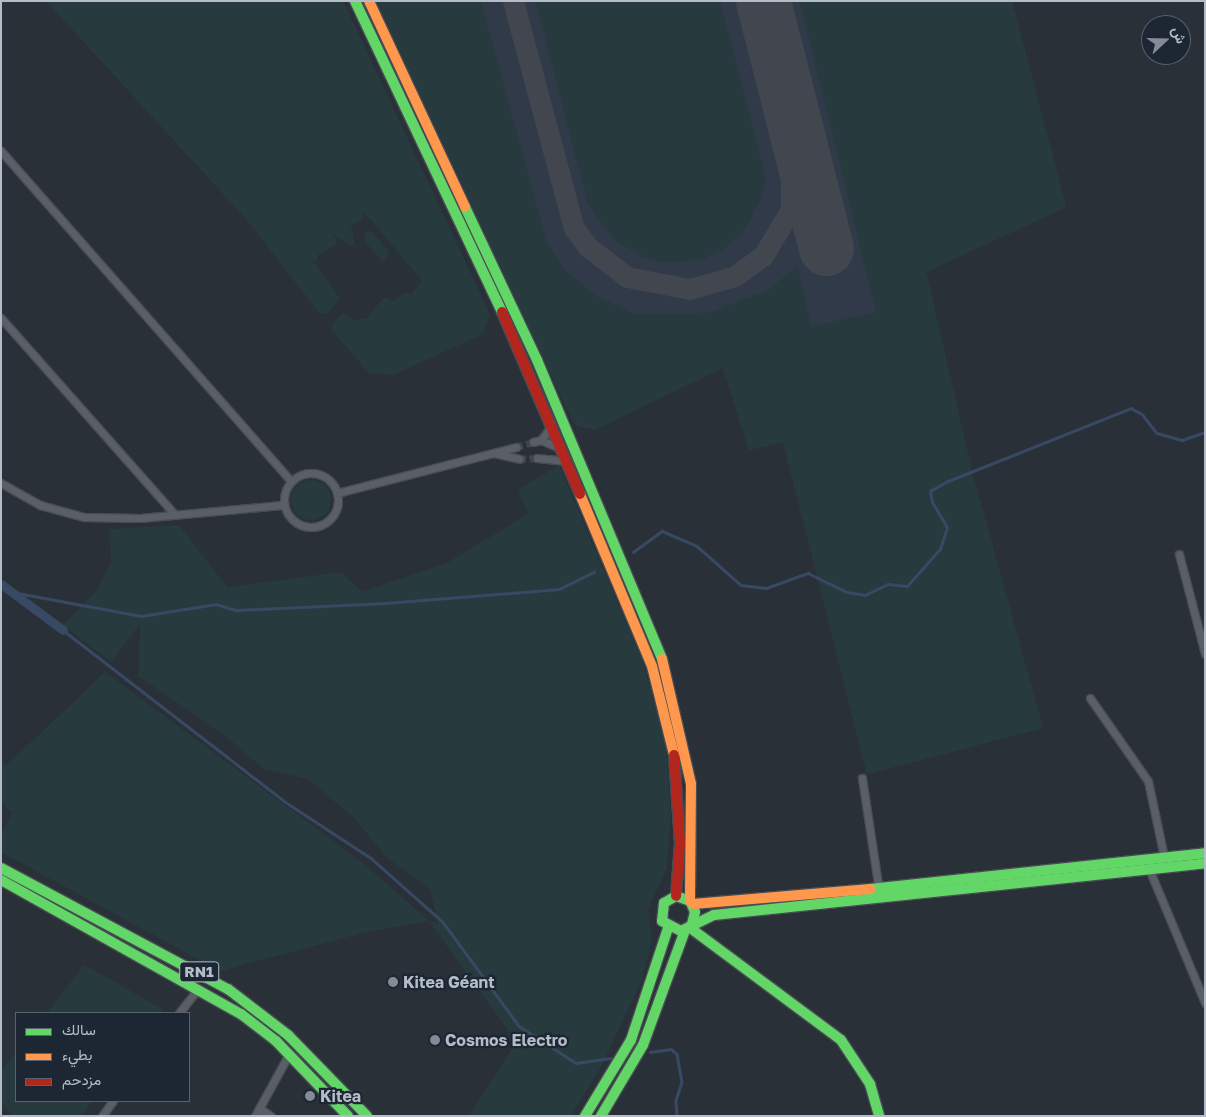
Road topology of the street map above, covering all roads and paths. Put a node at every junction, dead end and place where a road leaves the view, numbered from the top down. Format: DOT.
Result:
graph roads {
  1 [pos="355,1"];
  2 [pos="368,1"];
  3 [pos="2,153"];
  4 [pos="517,317"];
  5 [pos="1,318"];
  6 [pos="506,322"];
  7 [pos="523,330"];
  8 [pos="512,335"];
  9 [pos="551,426"];
  10 [pos="541,440"];
  11 [pos="533,442"];
  12 [pos="516,447"];
  13 [pos="560,448"];
  14 [pos="494,453"];
  15 [pos="537,458"];
  16 [pos="519,459"];
  17 [pos="564,461"];
  18 [pos="291,481"];
  19 [pos="1,483"];
  20 [pos="336,493"];
  21 [pos="284,505"];
  22 [pos="175,515"];
  23 [pos="1179,554"];
  24 [pos="1205,654"];
  25 [pos="1090,698"];
  26 [pos="862,778"];
  27 [pos="1205,853"];
  28 [pos="1164,858"];
  29 [pos="1205,863"];
  30 [pos="1,868"];
  31 [pos="1149,868"];
  32 [pos="1,880"];
  33 [pos="879,893"];
  34 [pos="676,896"];
  35 [pos="691,902"];
  36 [pos="689,927"];
  37 [pos="668,928"];
  38 [pos="198,989"];
  39 [pos="1205,1003"];
  40 [pos="180,1012"];
  41 [pos="289,1054"];
  42 [pos="112,1102"];
  43 [pos="259,1108"];
  44 [pos="102,1116"];
  45 [pos="256,1116"];
  46 [pos="271,1116"];
  47 [pos="348,1116"];
  48 [pos="368,1116"];
  49 [pos="585,1116"];
  50 [pos="601,1116"];
  51 [pos="879,1116"];
  1 -- 6 [label="main road"];
  2 -- 4 [label="main road"];
  3 -- 18 [label="street"];
  4 -- 6 [label="main road"];
  4 -- 7 [label="main road"];
  5 -- 22 [label="street"];
  6 -- 8 [label="main road"];
  7 -- 8 [label="main road"];
  7 -- 35 [label="main road"];
  8 -- 9 [label="main road"];
  9 -- 10 [label="street"];
  9 -- 13 [label="main road"];
  10 -- 11 [label="street"];
  10 -- 13 [label="street"];
  12 -- 14 [label="street"];
  13 -- 17 [label="main road"];
  14 -- 16 [label="street"];
  14 -- 20 [label="street"];
  15 -- 17 [label="street"];
  17 -- 34 [label="main road"];
  18 -- 20 [label="street"];
  18 -- 21 [label="street"];
  19 -- 22 [label="street"];
  20 -- 21 [label="street"];
  21 -- 22 [label="street"];
  23 -- 24 [label="street"];
  25 -- 28 [label="street"];
  26 -- 33 [label="street"];
  27 -- 28 [label="main road"];
  28 -- 33 [label="main road"];
  29 -- 31 [label="main road"];
  30 -- 48 [label="main road, RN1"];
  31 -- 33 [label="main road"];
  31 -- 39 [label="street"];
  32 -- 38 [label="main road, RN1"];
  33 -- 35 [label="main road"];
  33 -- 36 [label="main road"];
  34 -- 35 [label="main road"];
  34 -- 37 [label="main road"];
  35 -- 36 [label="main road"];
  36 -- 37 [label="main road"];
  36 -- 50 [label="main road"];
  36 -- 51 [label="main road"];
  37 -- 49 [label="main road"];
  38 -- 40 [label="street"];
  38 -- 41 [label="main road, RN1"];
  41 -- 43 [label="street"];
  41 -- 47 [label="main road, RN1"];
  42 -- 44 [label="street"];
  43 -- 45 [label="street"];
  43 -- 46 [label="street"];
}
